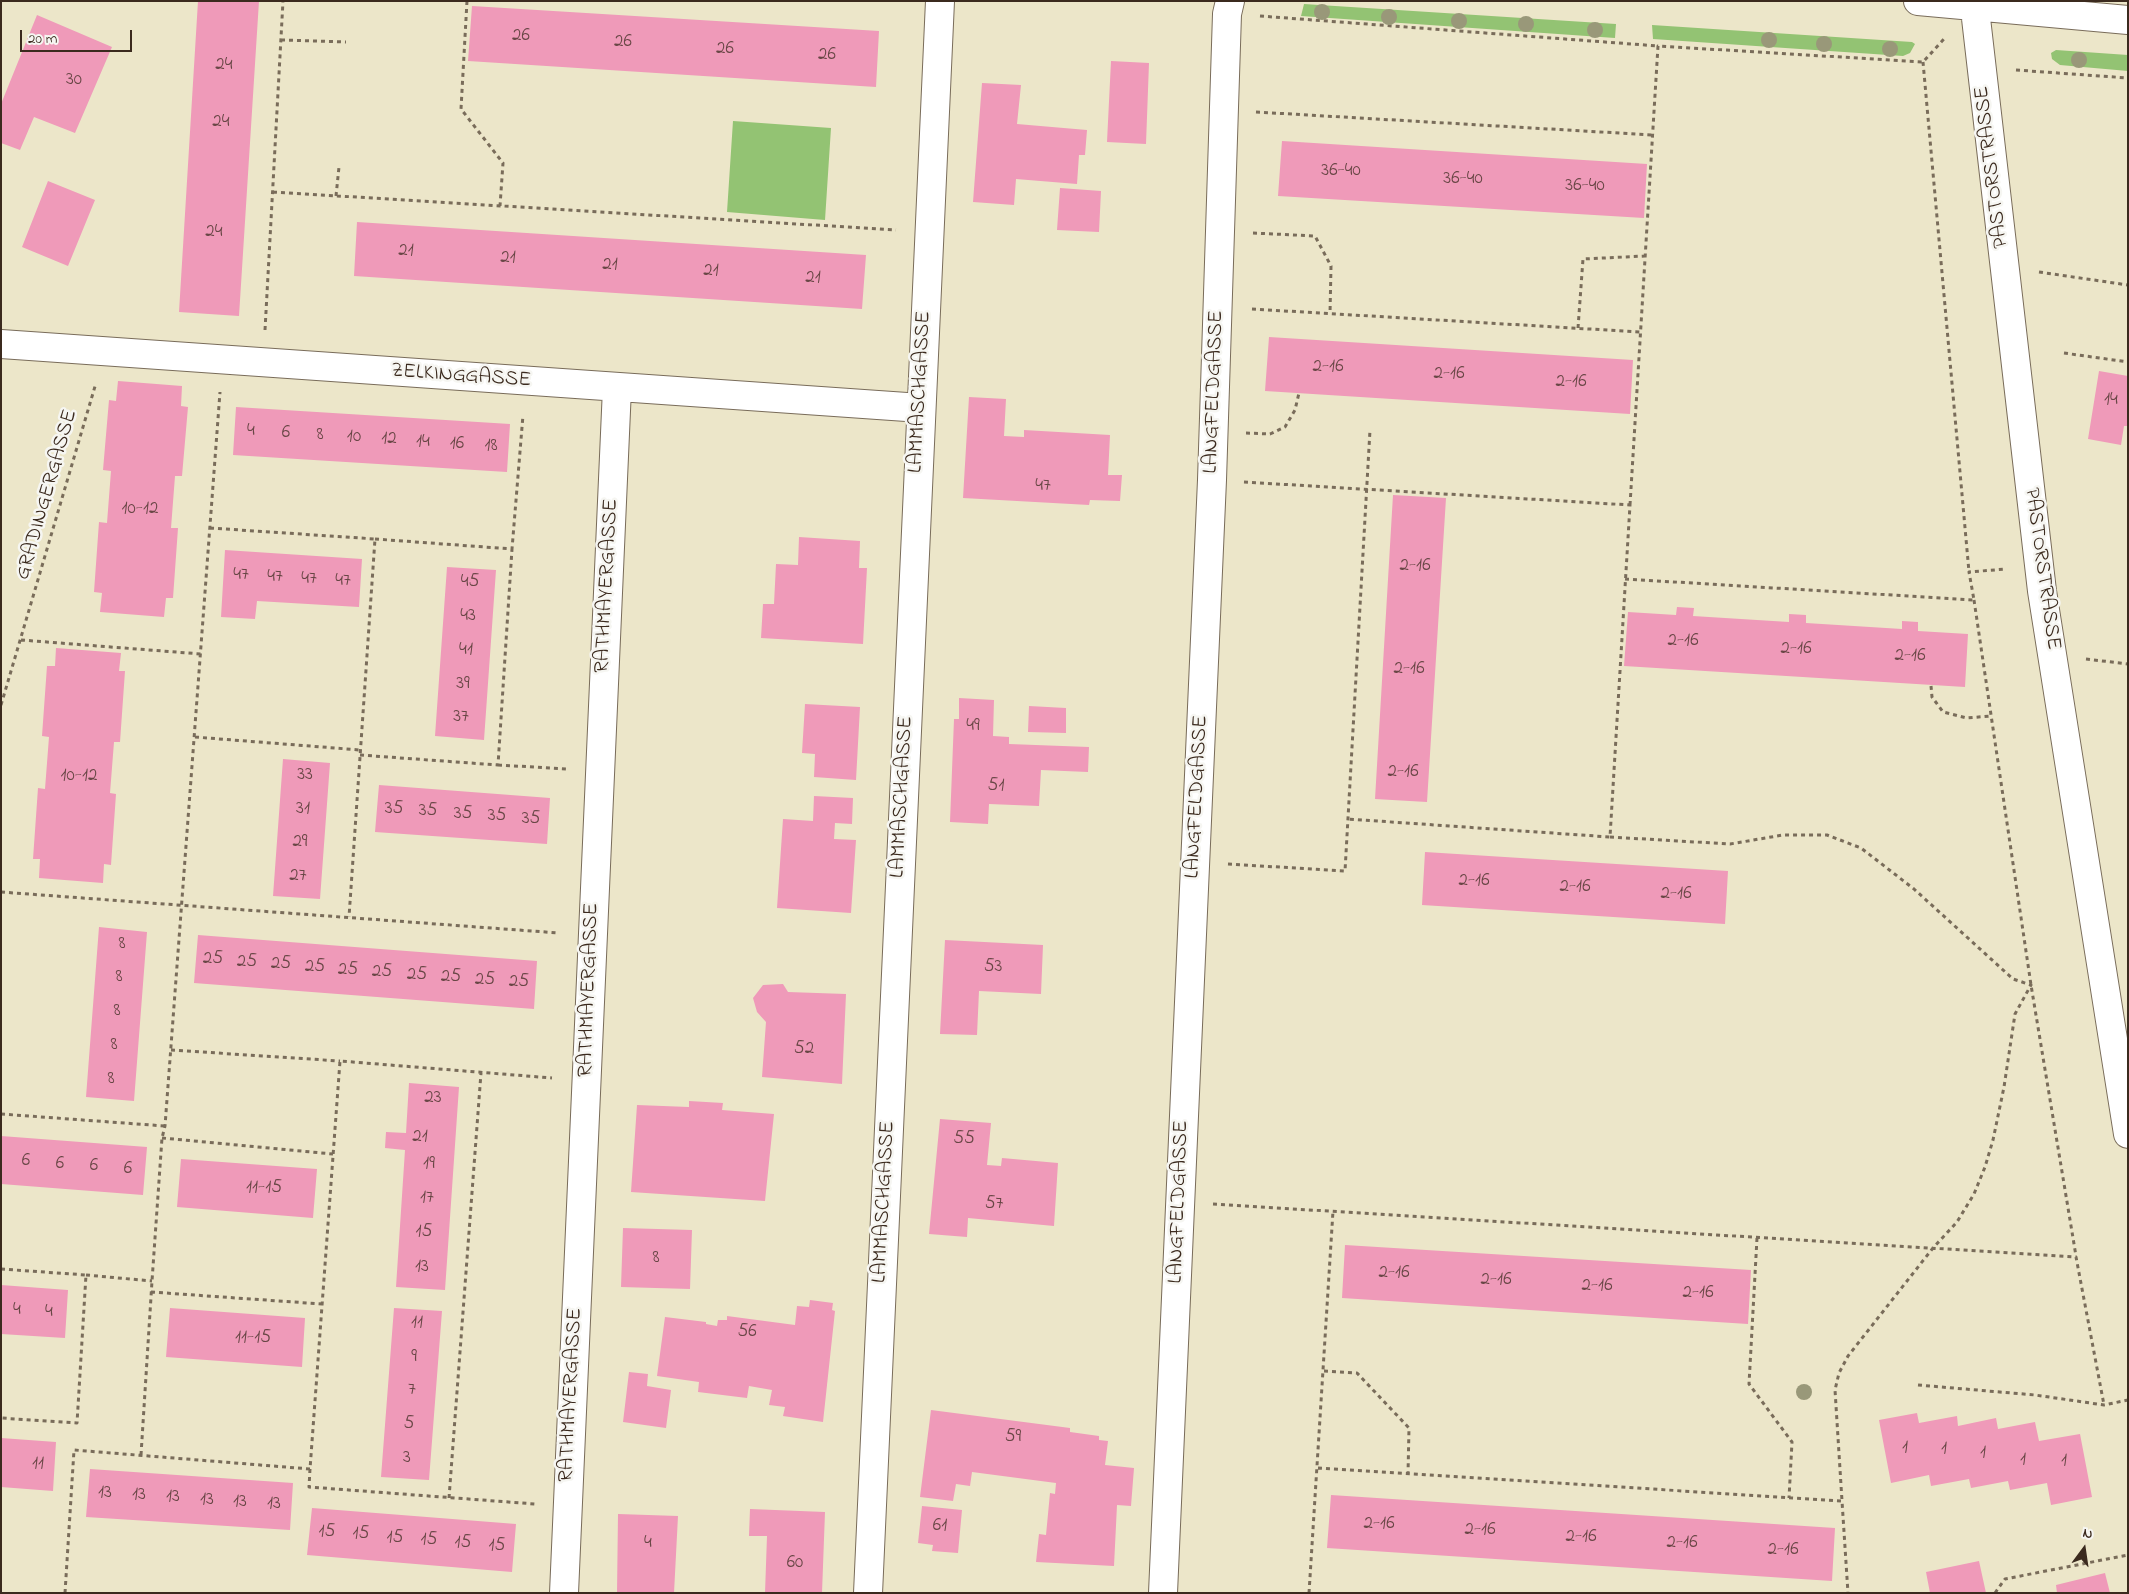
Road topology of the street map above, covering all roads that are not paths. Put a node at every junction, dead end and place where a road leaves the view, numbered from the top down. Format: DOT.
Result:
graph roads {
  1 [pos="940,1"];
  2 [pos="1918,1"];
  3 [pos="1974,3"];
  4 [pos="1229,8"];
  5 [pos="2128,20"];
  6 [pos="1,344"];
  7 [pos="617,388"];
  8 [pos="920,408"];
  9 [pos="2128,1134"];
  10 [pos="564,1593"];
  11 [pos="868,1593"];
  12 [pos="1163,1593"];
  1 -- 8 [label="street, LAMMASCHGASSE"];
  2 -- 3 [label="street"];
  3 -- 5 [label="street"];
  3 -- 9 [label="street, PASTORSTRASSE"];
  4 -- 12 [label="street, LANGFELDGASSE"];
  6 -- 7 [label="street, ZELKINGGASSE"];
  7 -- 8 [label="street, ZELKINGGASSE"];
  7 -- 10 [label="street, RATHMAYERGASSE"];
  8 -- 11 [label="street, LAMMASCHGASSE"];
}
